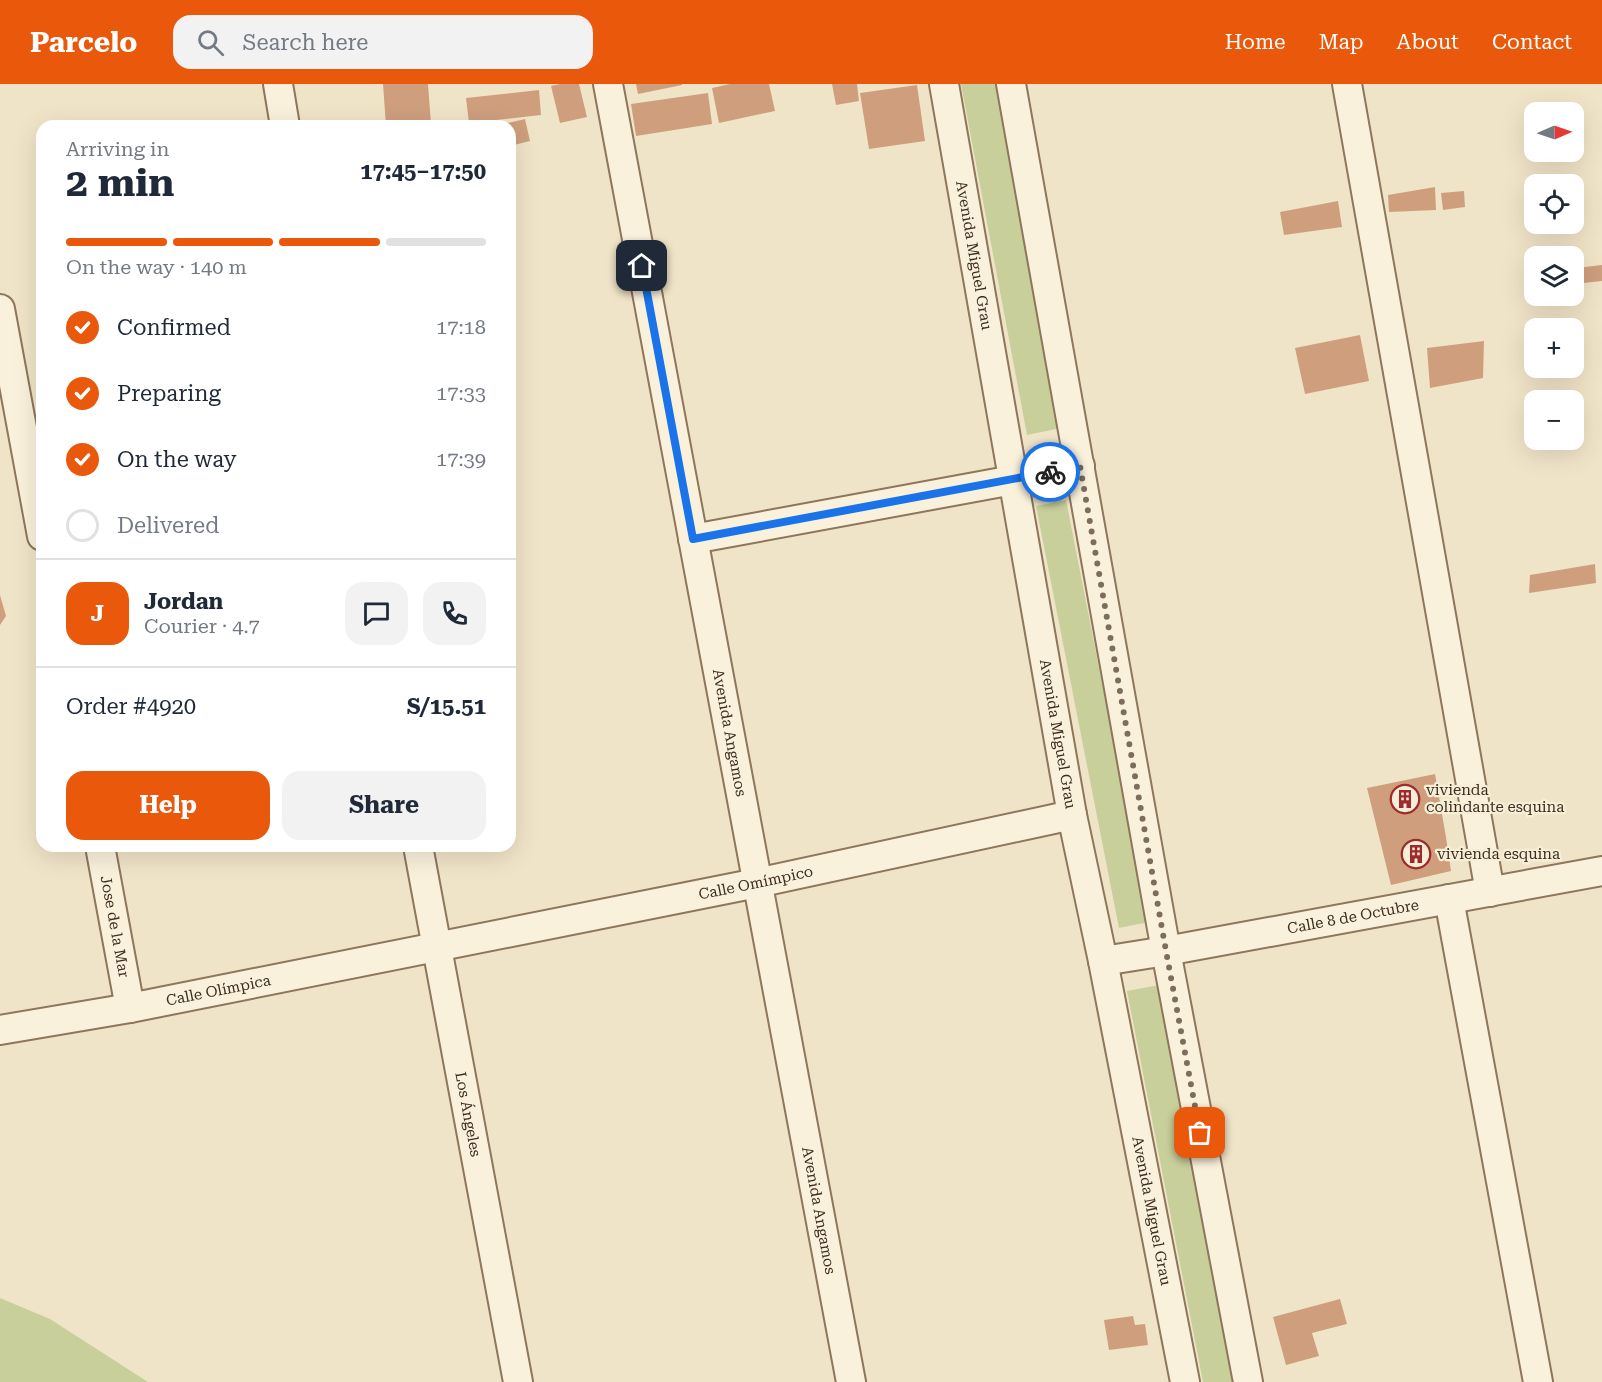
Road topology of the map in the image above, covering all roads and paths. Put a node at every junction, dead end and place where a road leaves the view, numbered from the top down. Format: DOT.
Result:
graph roads {
  1 [pos="278,84"];
  2 [pos="608,84"];
  3 [pos="944,84"];
  4 [pos="1011,84"];
  5 [pos="1347,84"];
  6 [pos="284,120"];
  7 [pos="0,309"];
  8 [pos="1080,466"];
  9 [pos="1013,480"];
  10 [pos="36,504"];
  11 [pos="693,539"];
  12 [pos="1072,815"];
  13 [pos="101,852"];
  14 [pos="419,852"];
  15 [pos="1602,871"];
  16 [pos="757,883"];
  17 [pos="1490,892"];
  18 [pos="1449,899"];
  19 [pos="437,947"];
  20 [pos="1166,951"];
  21 [pos="1103,961"];
  22 [pos="130,1008"];
  23 [pos="0,1030"];
  24 [pos="518,1382"];
  25 [pos="851,1382"];
  26 [pos="1185,1382"];
  27 [pos="1248,1382"];
  28 [pos="1538,1382"];
  1 -- 6 [label="street"];
  2 -- 11 [label="street, Avenida Angamos"];
  3 -- 9 [label="street, Avenida Miguel Grau"];
  4 -- 8 [label="street"];
  5 -- 17 [label="street"];
  7 -- 10 [label="street"];
  8 -- 9 [label="street"];
  8 -- 20 [label="street"];
  9 -- 11 [label="street"];
  9 -- 12 [label="street, Avenida Miguel Grau"];
  11 -- 16 [label="street, Avenida Angamos"];
  12 -- 16 [label="street, Calle Omímpico"];
  12 -- 21 [label="street, Avenida Miguel Grau"];
  13 -- 22 [label="street, Jose de la Mar"];
  14 -- 19 [label="street, Los Ángeles"];
  15 -- 17 [label="street, Calle 8 de Octubre"];
  16 -- 19 [label="street, Calle Omímpico"];
  16 -- 25 [label="street, Avenida Angamos"];
  17 -- 18 [label="street, Calle 8 de Octubre"];
  18 -- 20 [label="street, Calle 8 de Octubre"];
  18 -- 28 [label="street"];
  19 -- 22 [label="street, Calle Olímpica"];
  19 -- 24 [label="street, Los Ángeles"];
  20 -- 21 [label="street, Calle 8 de Octubre"];
  20 -- 27 [label="street"];
  21 -- 26 [label="street, Avenida Miguel Grau"];
  22 -- 23 [label="street, Calle Olímpica"];
}
